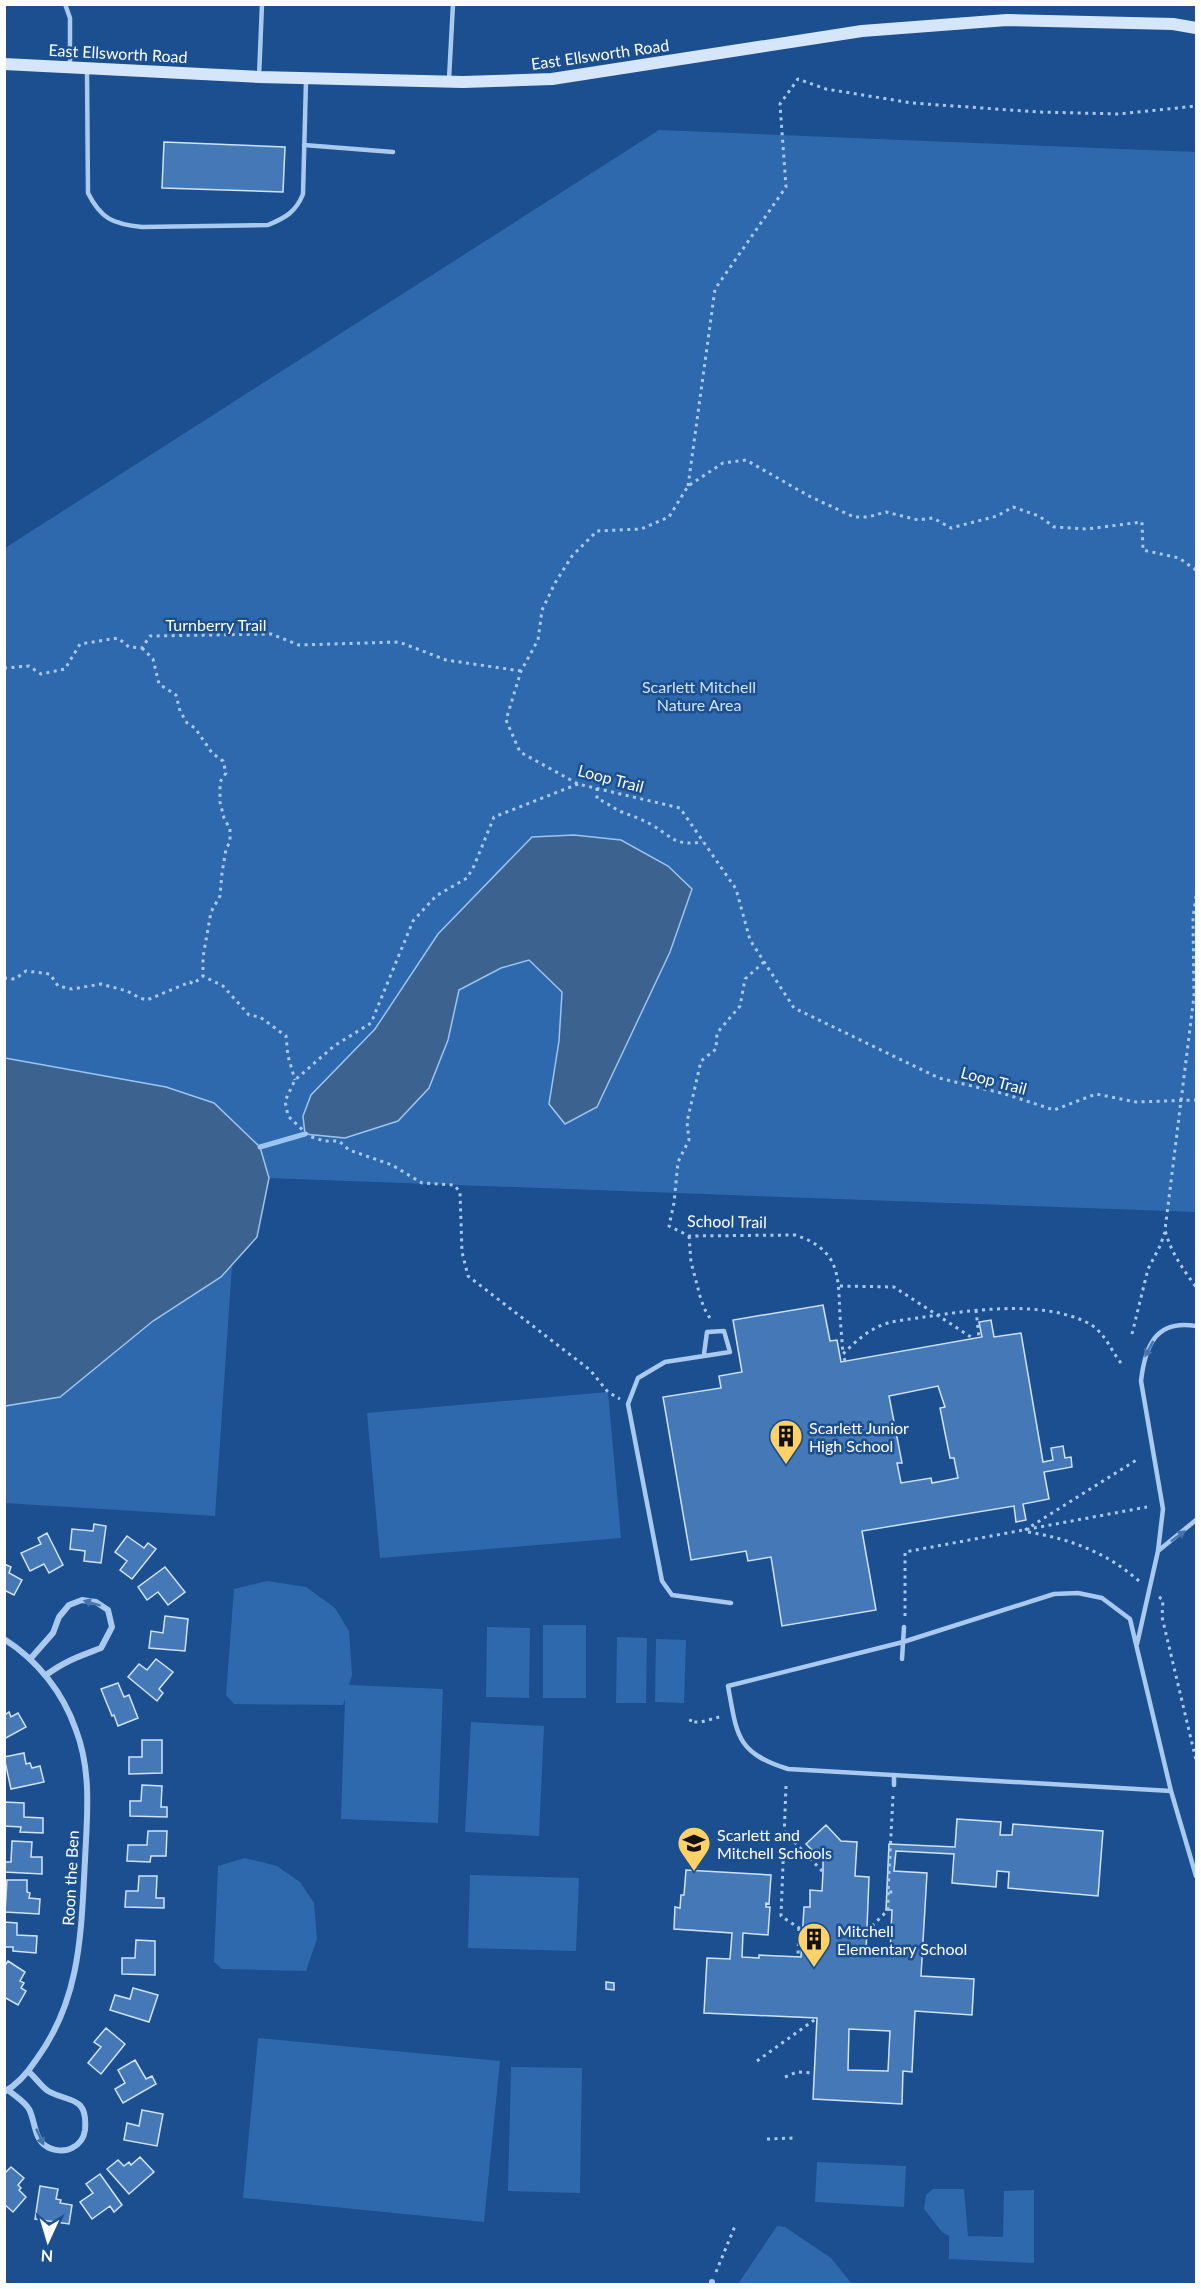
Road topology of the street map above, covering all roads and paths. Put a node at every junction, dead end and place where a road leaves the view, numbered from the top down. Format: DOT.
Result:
graph roads {
  1 [pos="65,4"];
  2 [pos="262,4"];
  3 [pos="453,4"];
  4 [pos="1197,28"];
  5 [pos="4,64"];
  6 [pos="70,68"];
  7 [pos="87,68"];
  8 [pos="259,77"];
  9 [pos="307,78"];
  10 [pos="449,82"];
  11 [pos="1197,106"];
  12 [pos="304,146"];
  13 [pos="393,152"];
  14 [pos="688,486"];
  15 [pos="1197,570"];
  16 [pos="142,648"];
  17 [pos="4,668"];
  18 [pos="520,671"];
  19 [pos="578,784"];
  20 [pos="597,788"];
  21 [pos="703,842"];
  22 [pos="1197,896"];
  23 [pos="764,962"];
  24 [pos="203,976"];
  25 [pos="4,978"];
  26 [pos="1195,995"];
  27 [pos="1195,1008"];
  28 [pos="295,1080"];
  29 [pos="1197,1100"];
  30 [pos="1181,1101"];
  31 [pos="1166,1230"];
  32 [pos="689,1236"];
  33 [pos="840,1286"];
  34 [pos="1197,1287"];
  35 [pos="976,1310"];
  36 [pos="936,1315"];
  37 [pos="1197,1326"];
  38 [pos="715,1332"];
  39 [pos="1132,1334"];
  40 [pos="979,1338"];
  41 [pos="974,1339"];
  42 [pos="704,1354"];
  43 [pos="843,1354"];
  44 [pos="845,1361"];
  45 [pos="1121,1363"];
  46 [pos="628,1404"];
  47 [pos="1138,1459"];
  48 [pos="1147,1507"];
  49 [pos="1197,1520"];
  50 [pos="1023,1531"];
  51 [pos="1158,1551"];
  52 [pos="1139,1581"];
  53 [pos="1158,1596"];
  54 [pos="731,1603"];
  55 [pos="904,1627"];
  56 [pos="4,1639"];
  57 [pos="903,1641"];
  58 [pos="1136,1647"];
  59 [pos="31,1658"];
  60 [pos="902,1659"];
  61 [pos="46,1675"];
  62 [pos="733,1714"];
  63 [pos="691,1719"];
  64 [pos="1197,1760"];
  65 [pos="894,1775"];
  66 [pos="894,1785"];
  67 [pos="786,1786"];
  68 [pos="1171,1791"];
  69 [pos="784,1831"];
  70 [pos="823,1872"];
  71 [pos="1197,1876"];
  72 [pos="867,1935"];
  73 [pos="801,1956"];
  74 [pos="817,2018"];
  75 [pos="757,2061"];
  76 [pos="28,2071"];
  77 [pos="814,2073"];
  78 [pos="785,2077"];
  79 [pos="6,2091"];
  80 [pos="767,2139"];
  81 [pos="795,2139"];
  82 [pos="735,2226"];
  83 [pos="712,2283"];
  1 -- 6 [label="lane"];
  2 -- 8 [label="lane"];
  3 -- 10 [label="lane"];
  4 -- 10 [label="main road, East Ellsworth Road"];
  5 -- 6 [label="main road, East Ellsworth Road"];
  6 -- 7 [label="main road, East Ellsworth Road"];
  7 -- 8 [label="main road, East Ellsworth Road"];
  7 -- 12 [label="lane"];
  8 -- 9 [label="main road, East Ellsworth Road"];
  9 -- 10 [label="main road, East Ellsworth Road"];
  9 -- 12 [label="lane"];
  11 -- 14 [label="path"];
  12 -- 13 [label="lane"];
  14 -- 15 [label="path, Loop Trail"];
  14 -- 18 [label="path, Loop Trail"];
  16 -- 17 [label="path"];
  16 -- 18 [label="path, Turnberry Trail"];
  16 -- 24 [label="path"];
  18 -- 19 [label="path, Loop Trail"];
  19 -- 20 [label="path, Loop Trail"];
  19 -- 28 [label="path"];
  20 -- 21 [label="path, Loop Trail"];
  20 -- 21 [label="path"];
  21 -- 23 [label="path, Loop Trail"];
  22 -- 26 [label="path"];
  23 -- 30 [label="path, Loop Trail"];
  23 -- 32 [label="path, School Trail"];
  24 -- 25 [label="path"];
  24 -- 28 [label="path"];
  26 -- 27 [label="path"];
  27 -- 30 [label="path"];
  28 -- 46 [label="path"];
  29 -- 30 [label="path, Loop Trail"];
  30 -- 31 [label="path"];
  31 -- 34 [label="path"];
  31 -- 39 [label="path"];
  32 -- 33 [label="path, School Trail"];
  32 -- 38 [label="path"];
  33 -- 36 [label="path"];
  33 -- 43 [label="path, School Trail"];
  35 -- 36 [label="path"];
  35 -- 40 [label="path"];
  35 -- 45 [label="path"];
  36 -- 41 [label="path"];
  36 -- 43 [label="path"];
  37 -- 51 [label="lane, one-way"];
  38 -- 42 [label="lane"];
  38 -- 42 [label="lane"];
  42 -- 46 [label="lane"];
  43 -- 44 [label="path, School Trail"];
  46 -- 54 [label="lane"];
  47 -- 50 [label="path"];
  48 -- 50 [label="path"];
  51 -- 49 [label="lane, one-way"];
  50 -- 52 [label="path"];
  50 -- 55 [label="path"];
  51 -- 58 [label="lane"];
  53 -- 64 [label="path"];
  55 -- 57 [label="lane"];
  56 -- 59 [label="street, Roon the Ben"];
  57 -- 58 [label="lane"];
  57 -- 60 [label="lane"];
  57 -- 62 [label="lane"];
  58 -- 68 [label="lane"];
  59 -- 61 [label="street, Roon the Ben"];
  61 -- 59 [label="street, one-way"];
  61 -- 76 [label="street, Roon the Ben"];
  62 -- 63 [label="path"];
  62 -- 65 [label="lane"];
  65 -- 66 [label="lane"];
  65 -- 68 [label="lane"];
  66 -- 72 [label="path"];
  67 -- 69 [label="path"];
  68 -- 71 [label="lane"];
  69 -- 70 [label="path"];
  69 -- 73 [label="path"];
  74 -- 75 [label="path"];
  76 -- 79 [label="street, Roon the Ben"];
  79 -- 76 [label="street, one-way"];
  77 -- 78 [label="path"];
  80 -- 81 [label="path"];
  82 -- 83 [label="path"];
}
